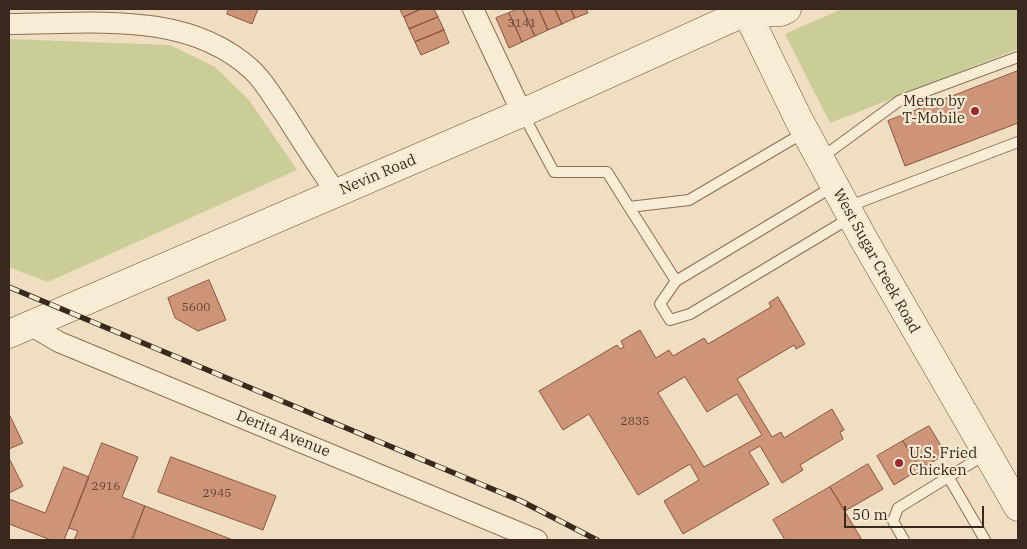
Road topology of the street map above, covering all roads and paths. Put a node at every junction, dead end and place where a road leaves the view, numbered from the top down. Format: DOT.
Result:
graph roads {
  1 [pos="473,9"];
  2 [pos="787,9"];
  3 [pos="748,10"];
  4 [pos="9,24"];
  5 [pos="1018,57"];
  6 [pos="522,113"];
  7 [pos="806,131"];
  8 [pos="1018,142"];
  9 [pos="820,159"];
  10 [pos="336,193"];
  11 [pos="844,203"];
  12 [pos="629,207"];
  13 [pos="676,281"];
  14 [pos="20,330"];
  15 [pos="1000,469"];
  16 [pos="949,478"];
  17 [pos="1018,507"];
  18 [pos="537,540"];
  19 [pos="904,540"];
  20 [pos="985,540"];
  1 -- 6 [label="street"];
  2 -- 3 [label="main road, Nevin Road"];
  3 -- 6 [label="main road, Nevin Road"];
  3 -- 7 [label="main road, West Sugar Creek Road"];
  4 -- 10 [label="street"];
  5 -- 9 [label="lane"];
  6 -- 10 [label="main road, Nevin Road"];
  6 -- 12 [label="lane"];
  7 -- 9 [label="main road, West Sugar Creek Road"];
  7 -- 12 [label="lane"];
  8 -- 11 [label="lane"];
  9 -- 11 [label="main road, West Sugar Creek Road"];
  10 -- 14 [label="main road, Nevin Road"];
  11 -- 13 [label="lane"];
  11 -- 13 [label="lane"];
  11 -- 15 [label="main road, West Sugar Creek Road"];
  12 -- 13 [label="lane"];
  14 -- 18 [label="street, Derita Avenue"];
  15 -- 16 [label="lane"];
  15 -- 17 [label="main road, West Sugar Creek Road"];
  16 -- 19 [label="lane"];
  16 -- 20 [label="lane"];
}
